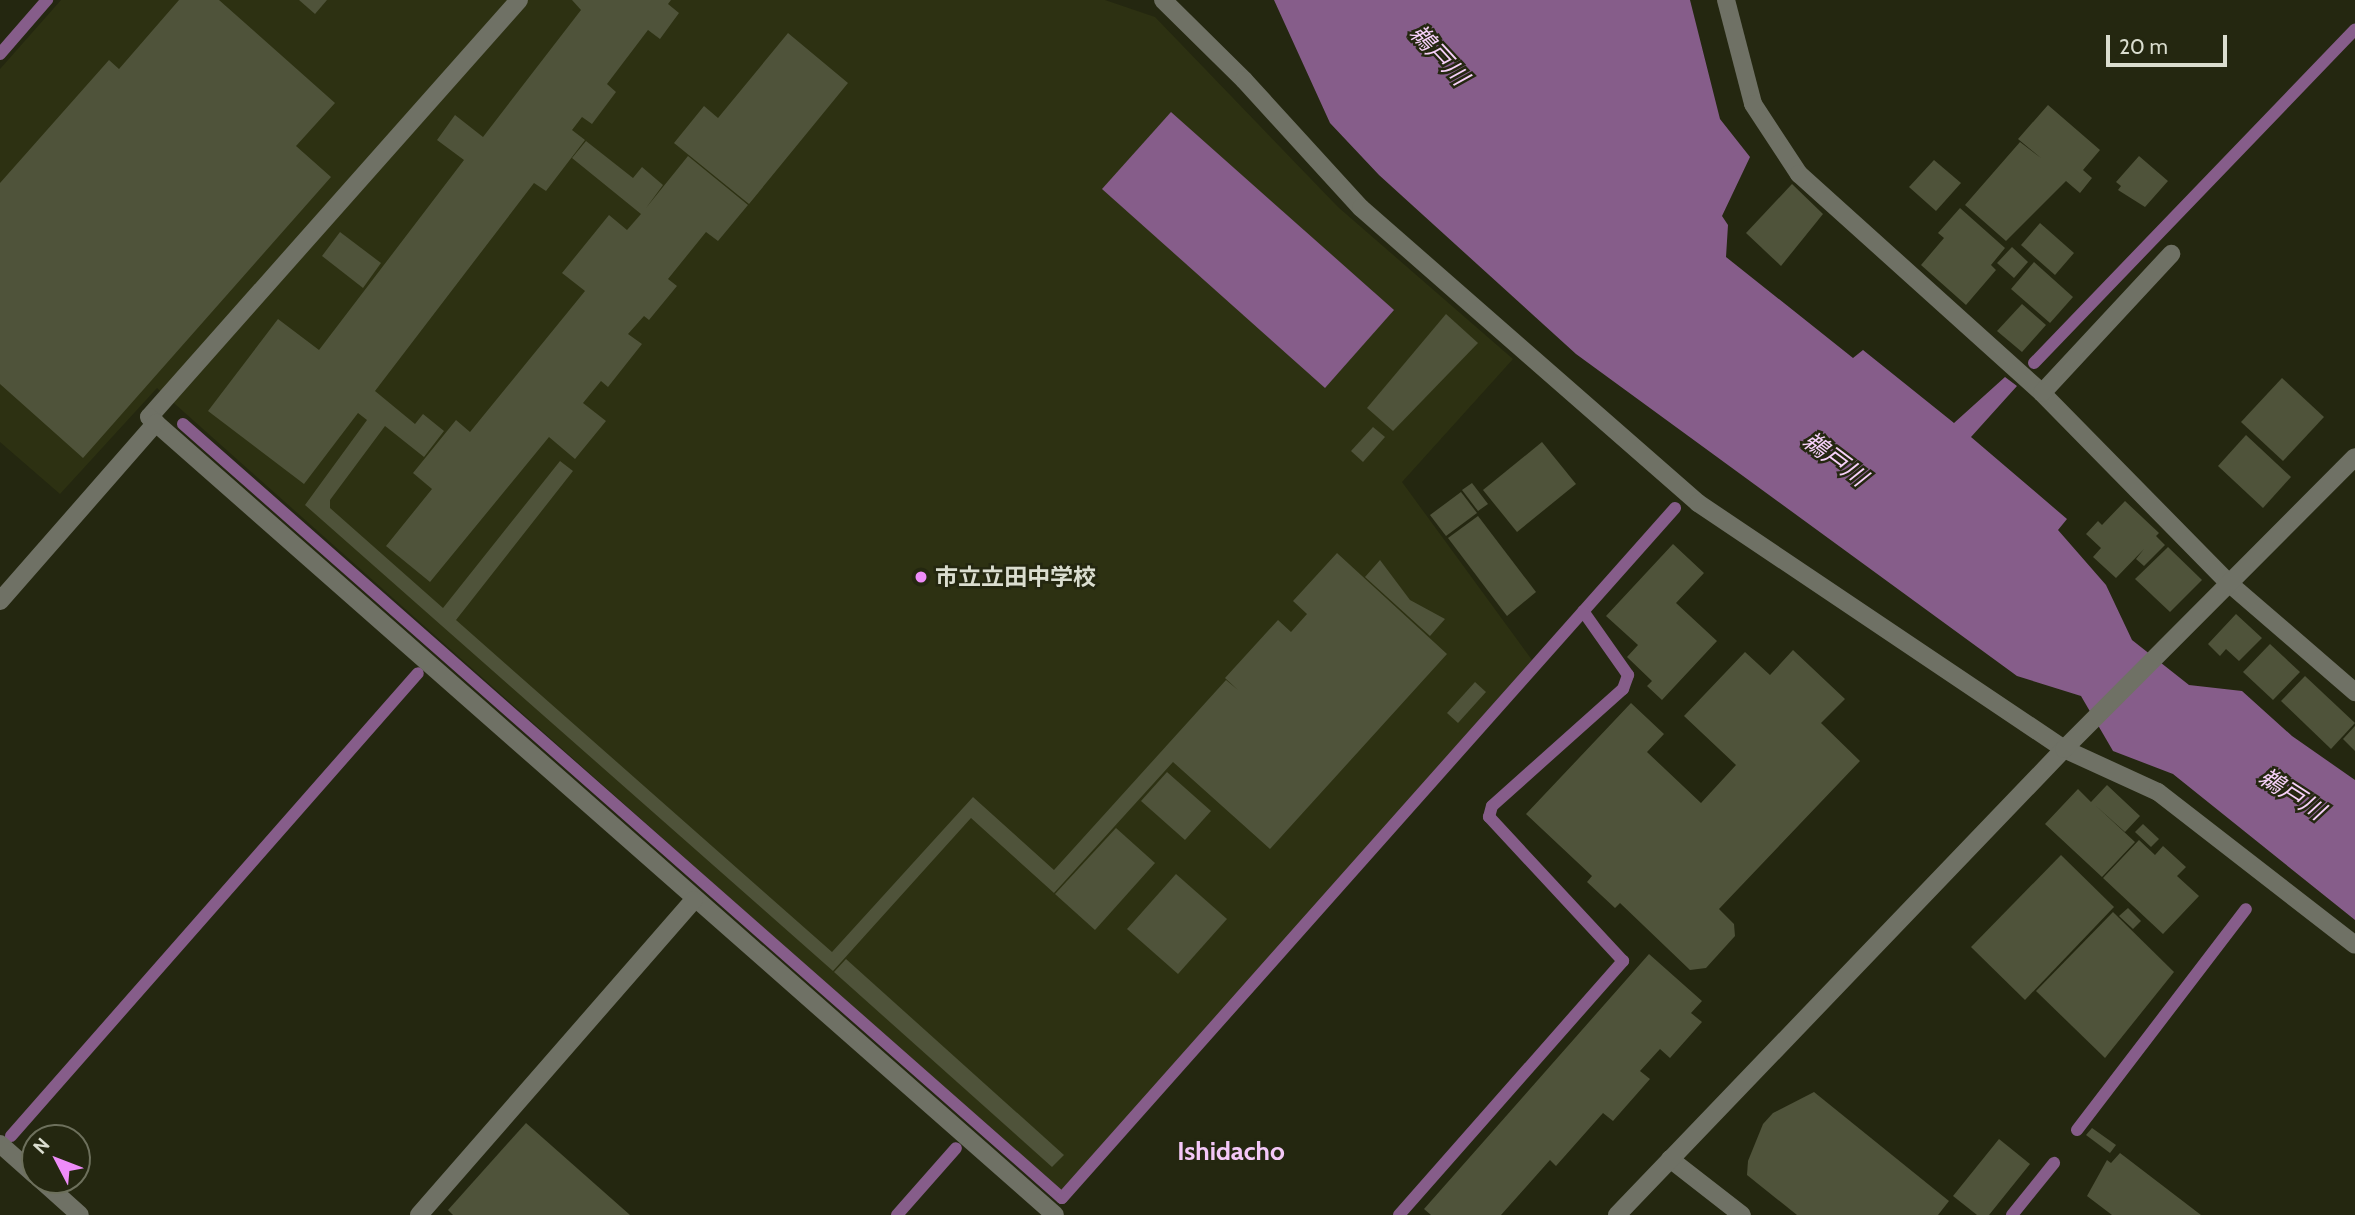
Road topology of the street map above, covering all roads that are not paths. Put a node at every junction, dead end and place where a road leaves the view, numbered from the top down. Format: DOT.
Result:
graph roads {
  1 [pos="519,0"];
  2 [pos="1163,0"];
  3 [pos="1726,0"];
  4 [pos="2171,254"];
  5 [pos="2042,393"];
  6 [pos="156,423"];
  7 [pos="2355,457"];
  8 [pos="2231,585"];
  9 [pos="0,601"];
  10 [pos="2355,692"];
  11 [pos="2064,749"];
  12 [pos="694,900"];
  13 [pos="2355,945"];
  14 [pos="0,1144"];
  15 [pos="1670,1159"];
  16 [pos="21,1163"];
  17 [pos="57,1194"];
  18 [pos="80,1215"];
  19 [pos="419,1215"];
  20 [pos="1055,1215"];
  21 [pos="1617,1215"];
  22 [pos="1742,1215"];
  1 -- 6 [label="street"];
  2 -- 11 [label="street"];
  3 -- 5 [label="street"];
  4 -- 5 [label="street"];
  5 -- 8 [label="street"];
  6 -- 9 [label="street"];
  6 -- 12 [label="street"];
  7 -- 8 [label="street"];
  8 -- 10 [label="street"];
  8 -- 11 [label="street"];
  11 -- 13 [label="street"];
  11 -- 15 [label="street"];
  12 -- 19 [label="street"];
  12 -- 20 [label="street"];
  14 -- 16 [label="street"];
  15 -- 21 [label="street"];
  15 -- 22 [label="street"];
  17 -- 18 [label="street"];
}
